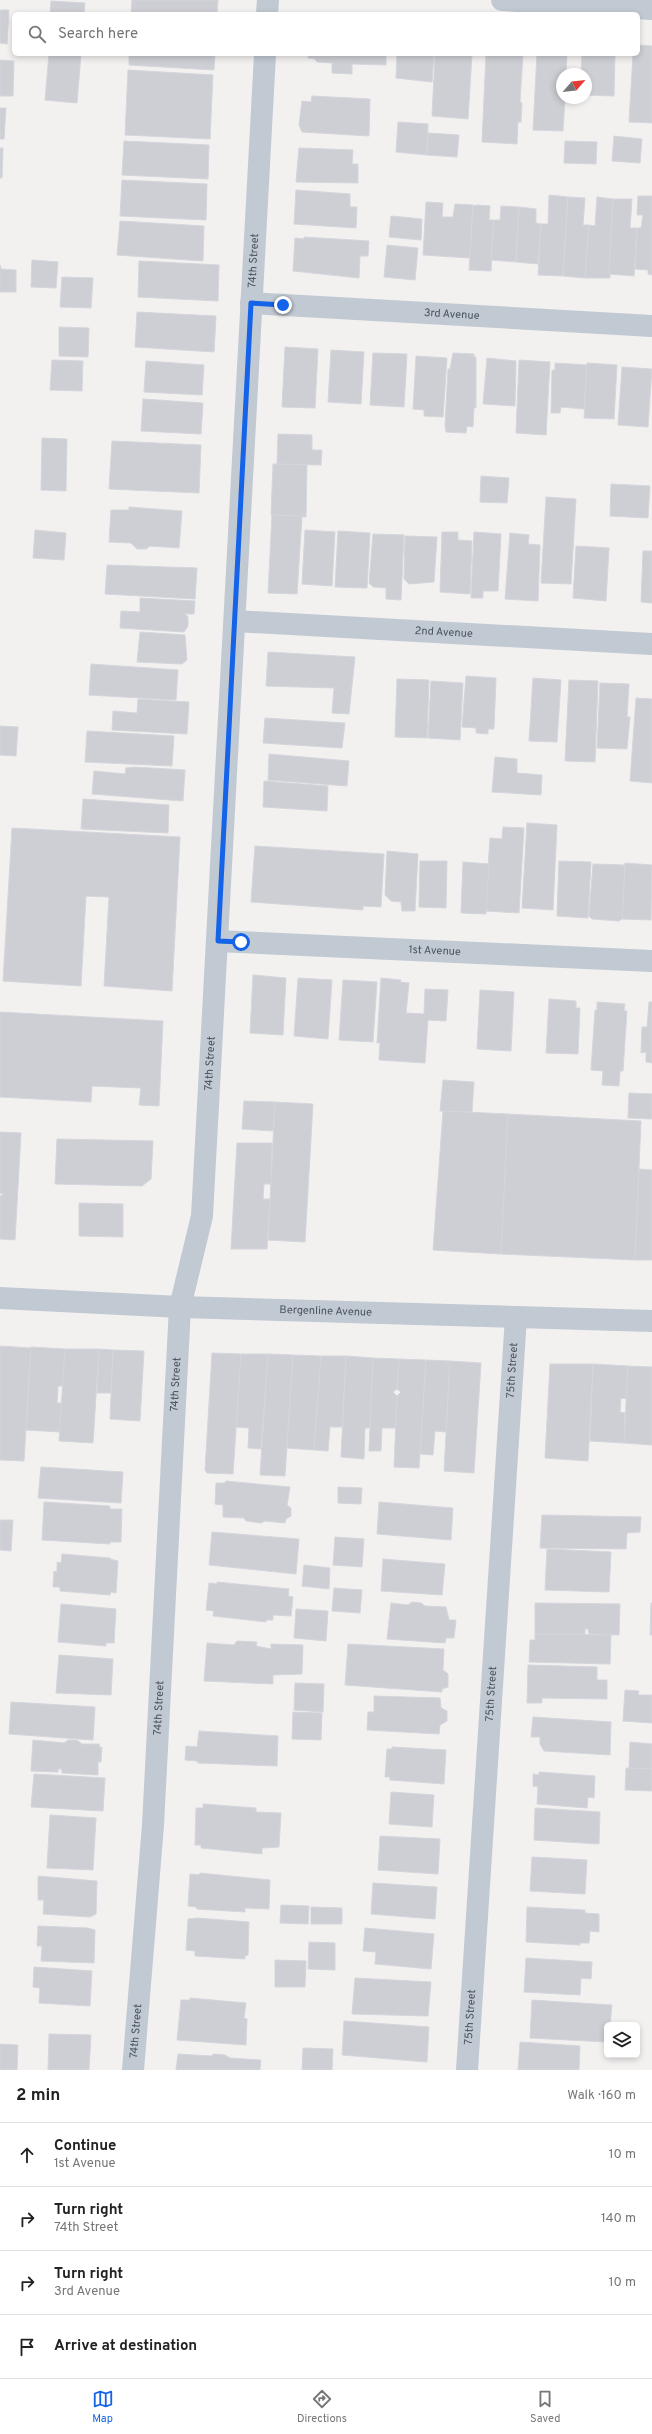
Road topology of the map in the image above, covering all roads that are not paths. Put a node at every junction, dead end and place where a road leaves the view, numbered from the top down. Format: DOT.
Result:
graph roads {
  1 [pos="268,0"];
  2 [pos="502,0"];
  3 [pos="652,9"];
  4 [pos="267,12"];
  5 [pos="265,56"];
  6 [pos="251,303"];
  7 [pos="652,326"];
  8 [pos="235,621"];
  9 [pos="652,644"];
  10 [pos="218,941"];
  11 [pos="652,961"];
  12 [pos="0,1298"];
  13 [pos="180,1307"];
  14 [pos="516,1317"];
  15 [pos="652,1321"];
  16 [pos="133,2070"];
  17 [pos="467,2070"];
  1 -- 4 [label="street"];
  2 -- 3 [label="street"];
  5 -- 6 [label="street, 74th Street"];
  6 -- 7 [label="street, 3rd Avenue"];
  6 -- 8 [label="street, 74th Street"];
  8 -- 9 [label="street, 2nd Avenue"];
  8 -- 10 [label="street, 74th Street"];
  10 -- 11 [label="street, 1st Avenue"];
  10 -- 13 [label="street, 74th Street"];
  12 -- 13 [label="street, Bergenline Avenue"];
  13 -- 14 [label="street, Bergenline Avenue"];
  13 -- 16 [label="street, 74th Street"];
  14 -- 15 [label="street, Bergenline Avenue"];
  14 -- 17 [label="street, 75th Street"];
}
